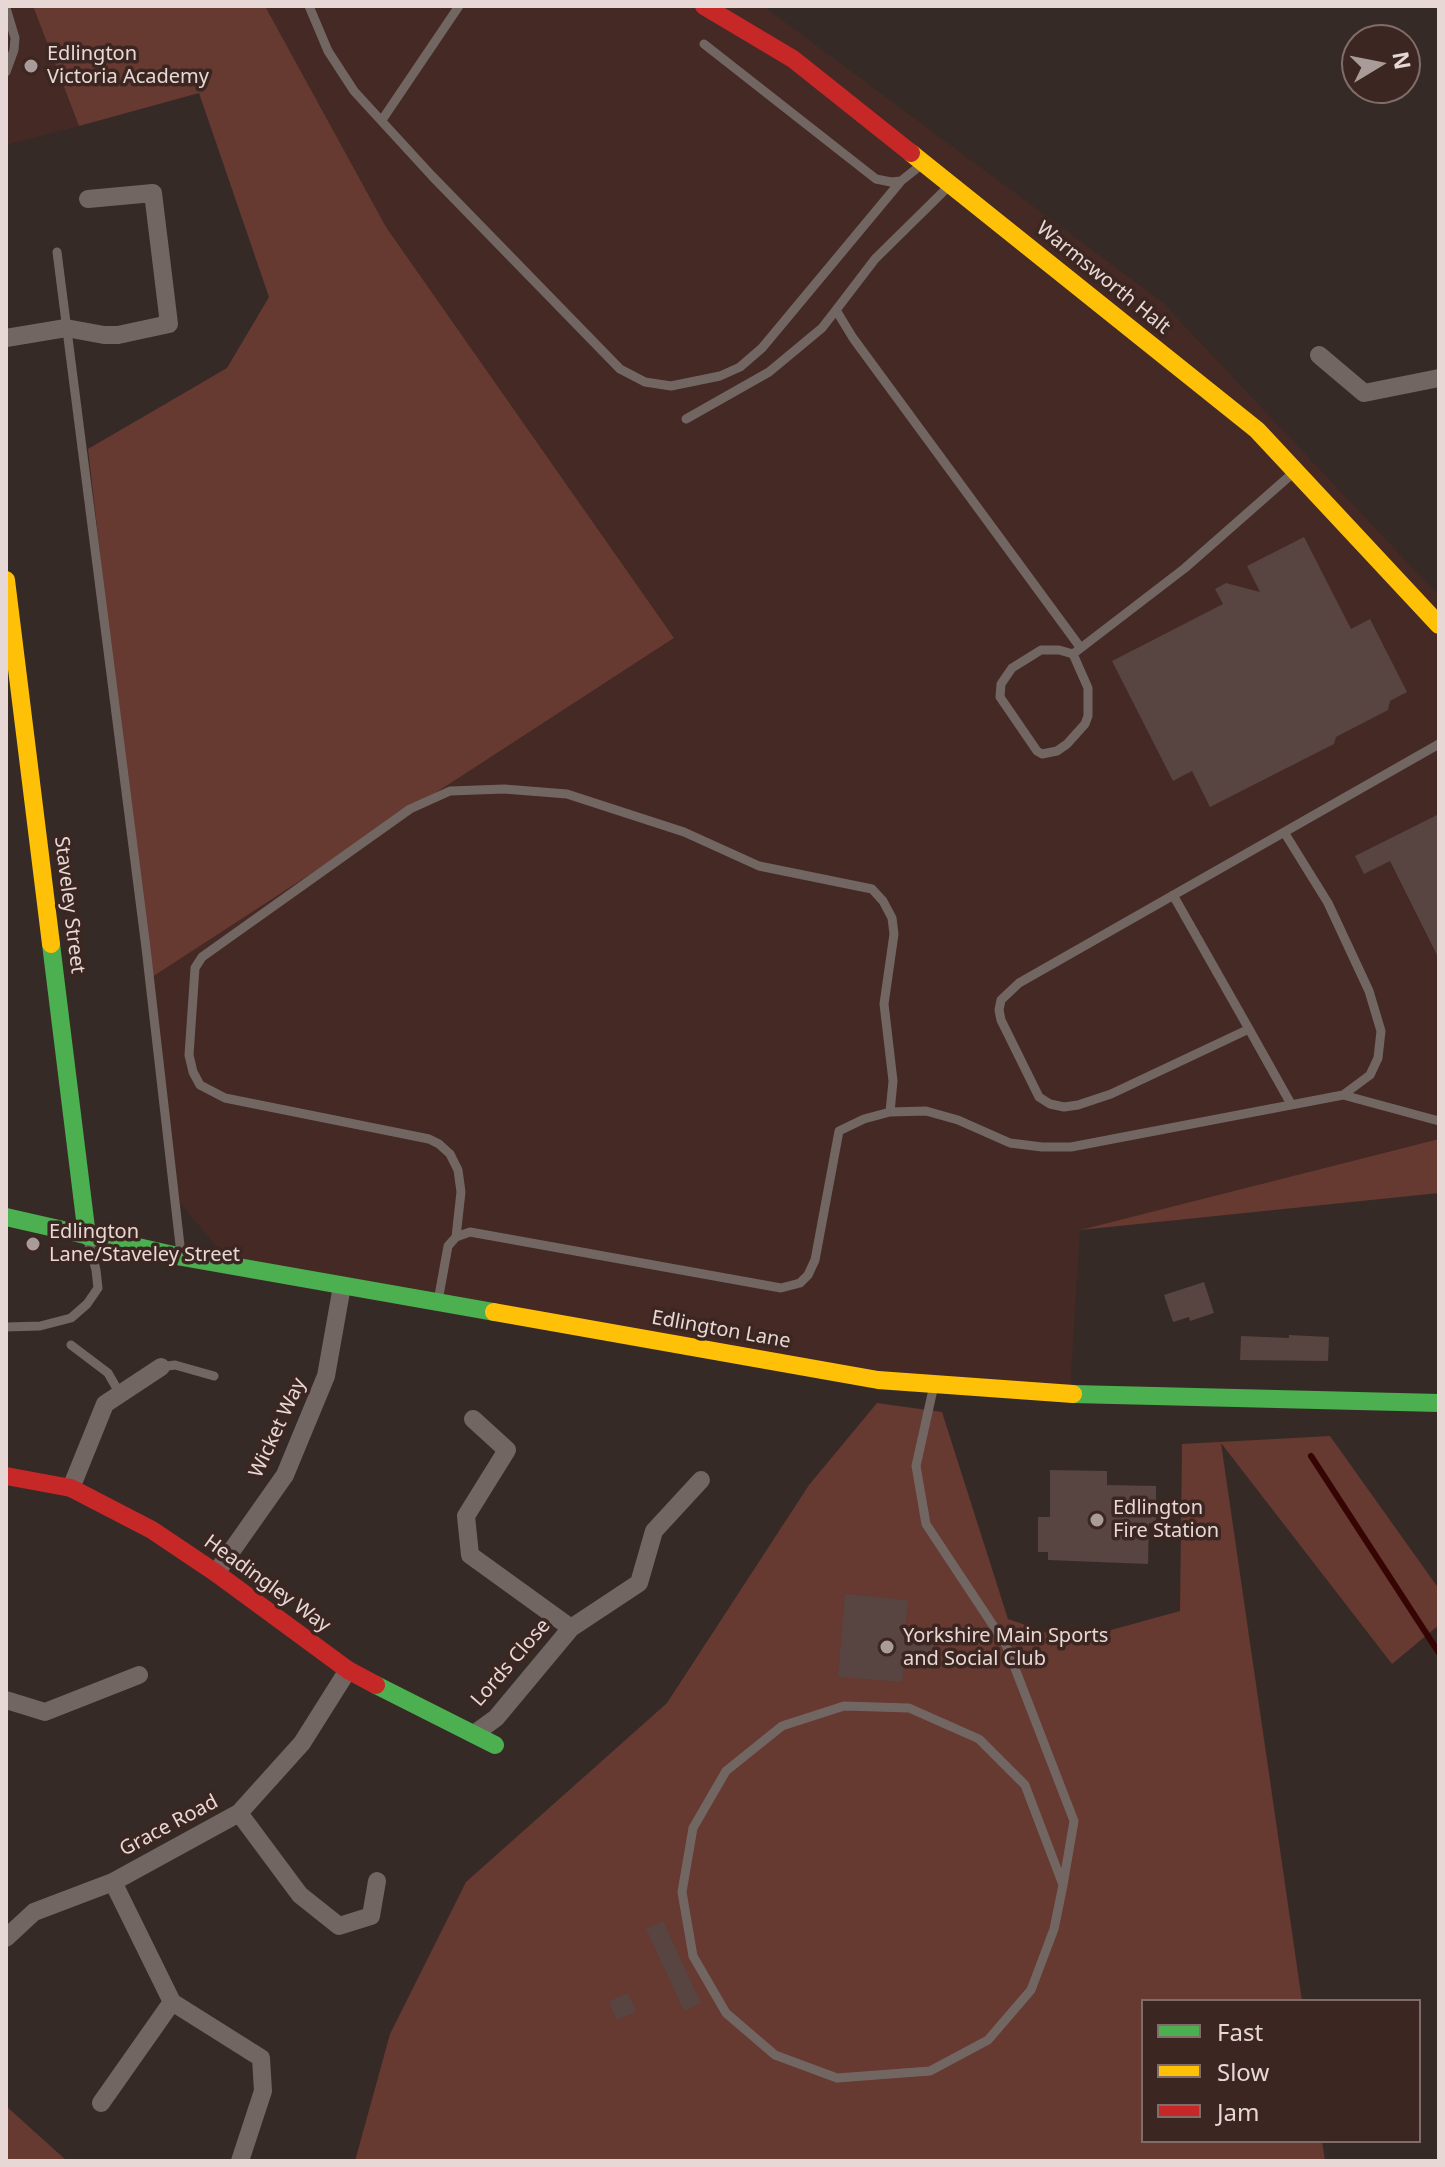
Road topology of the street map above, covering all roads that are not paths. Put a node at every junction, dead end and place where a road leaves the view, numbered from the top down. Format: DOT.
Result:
graph roads {
  1 [pos="309,6"];
  2 [pos="459,6"];
  3 [pos="704,6"];
  4 [pos="6,8"];
  5 [pos="704,44"];
  6 [pos="6,72"];
  7 [pos="382,120"];
  8 [pos="924,163"];
  9 [pos="901,181"];
  10 [pos="950,184"];
  11 [pos="88,199"];
  12 [pos="57,252"];
  13 [pos="836,310"];
  14 [pos="66,328"];
  15 [pos="6,338"];
  16 [pos="1319,355"];
  17 [pos="1439,378"];
  18 [pos="686,419"];
  19 [pos="1296,471"];
  20 [pos="6,582"];
  21 [pos="1439,625"];
  22 [pos="1077,651"];
  23 [pos="1439,744"];
  24 [pos="1284,832"];
  25 [pos="1173,895"];
  26 [pos="1249,1029"];
  27 [pos="1343,1095"];
  28 [pos="1291,1104"];
  29 [pos="890,1112"];
  30 [pos="1439,1121"];
  31 [pos="6,1217"];
  32 [pos="87,1236"];
  33 [pos="456,1237"];
  34 [pos="182,1257"];
  35 [pos="342,1286"];
  36 [pos="438,1302"];
  37 [pos="6,1327"];
  38 [pos="71,1345"];
  39 [pos="161,1367"];
  40 [pos="214,1376"];
  41 [pos="934,1385"];
  42 [pos="120,1394"];
  43 [pos="1439,1403"];
  44 [pos="473,1419"];
  45 [pos="6,1476"];
  46 [pos="701,1480"];
  47 [pos="71,1488"];
  48 [pos="216,1573"];
  49 [pos="571,1628"];
  50 [pos="348,1670"];
  51 [pos="139,1675"];
  52 [pos="6,1700"];
  53 [pos="474,1734"];
  54 [pos="495,1745"];
  55 [pos="239,1813"];
  56 [pos="377,1881"];
  57 [pos="113,1882"];
  58 [pos="1063,1885"];
  59 [pos="6,1938"];
  60 [pos="172,2002"];
  61 [pos="101,2103"];
  62 [pos="240,2161"];
  1 -- 7 [label="lane"];
  2 -- 7 [label="lane"];
  3 -- 8 [label="street, Warmsworth Halt"];
  4 -- 6 [label="lane"];
  5 -- 9 [label="lane"];
  7 -- 9 [label="lane"];
  8 -- 9 [label="lane"];
  8 -- 10 [label="street, Warmsworth Halt"];
  10 -- 13 [label="lane"];
  10 -- 19 [label="street, Warmsworth Halt"];
  11 -- 14 [label="street"];
  12 -- 14 [label="lane"];
  13 -- 18 [label="lane"];
  13 -- 22 [label="lane"];
  14 -- 15 [label="street"];
  14 -- 34 [label="lane"];
  16 -- 17 [label="street"];
  19 -- 21 [label="street, Warmsworth Halt"];
  19 -- 22 [label="lane"];
  20 -- 32 [label="street, Staveley Street"];
  22 -- 22 [label="lane"];
  23 -- 24 [label="lane"];
  24 -- 25 [label="lane"];
  24 -- 27 [label="lane"];
  25 -- 26 [label="lane"];
  25 -- 26 [label="lane"];
  26 -- 28 [label="lane"];
  27 -- 28 [label="lane"];
  27 -- 30 [label="lane"];
  28 -- 29 [label="lane"];
  29 -- 33 [label="lane"];
  29 -- 33 [label="lane"];
  31 -- 32 [label="street, Edlington Lane"];
  32 -- 34 [label="street, Edlington Lane"];
  32 -- 37 [label="lane"];
  33 -- 36 [label="lane"];
  34 -- 35 [label="street, Edlington Lane"];
  35 -- 36 [label="street, Edlington Lane"];
  35 -- 48 [label="street, Wicket Way"];
  36 -- 41 [label="street, Edlington Lane"];
  38 -- 42 [label="lane"];
  39 -- 40 [label="lane"];
  39 -- 42 [label="street"];
  41 -- 43 [label="street, Edlington Lane"];
  41 -- 58 [label="lane"];
  42 -- 47 [label="street"];
  44 -- 49 [label="street"];
  45 -- 47 [label="street, Headingley Way"];
  46 -- 49 [label="street, Lords Close"];
  47 -- 48 [label="street, Headingley Way"];
  48 -- 50 [label="street, Headingley Way"];
  49 -- 53 [label="street, Lords Close"];
  50 -- 53 [label="street, Headingley Way"];
  50 -- 55 [label="street, Grace Road"];
  51 -- 52 [label="street"];
  53 -- 54 [label="street, Headingley Way"];
  55 -- 56 [label="street"];
  55 -- 57 [label="street, Grace Road"];
  57 -- 59 [label="street, Grace Road"];
  57 -- 60 [label="street"];
  58 -- 58 [label="lane"];
  60 -- 61 [label="street"];
  60 -- 62 [label="street"];
}
